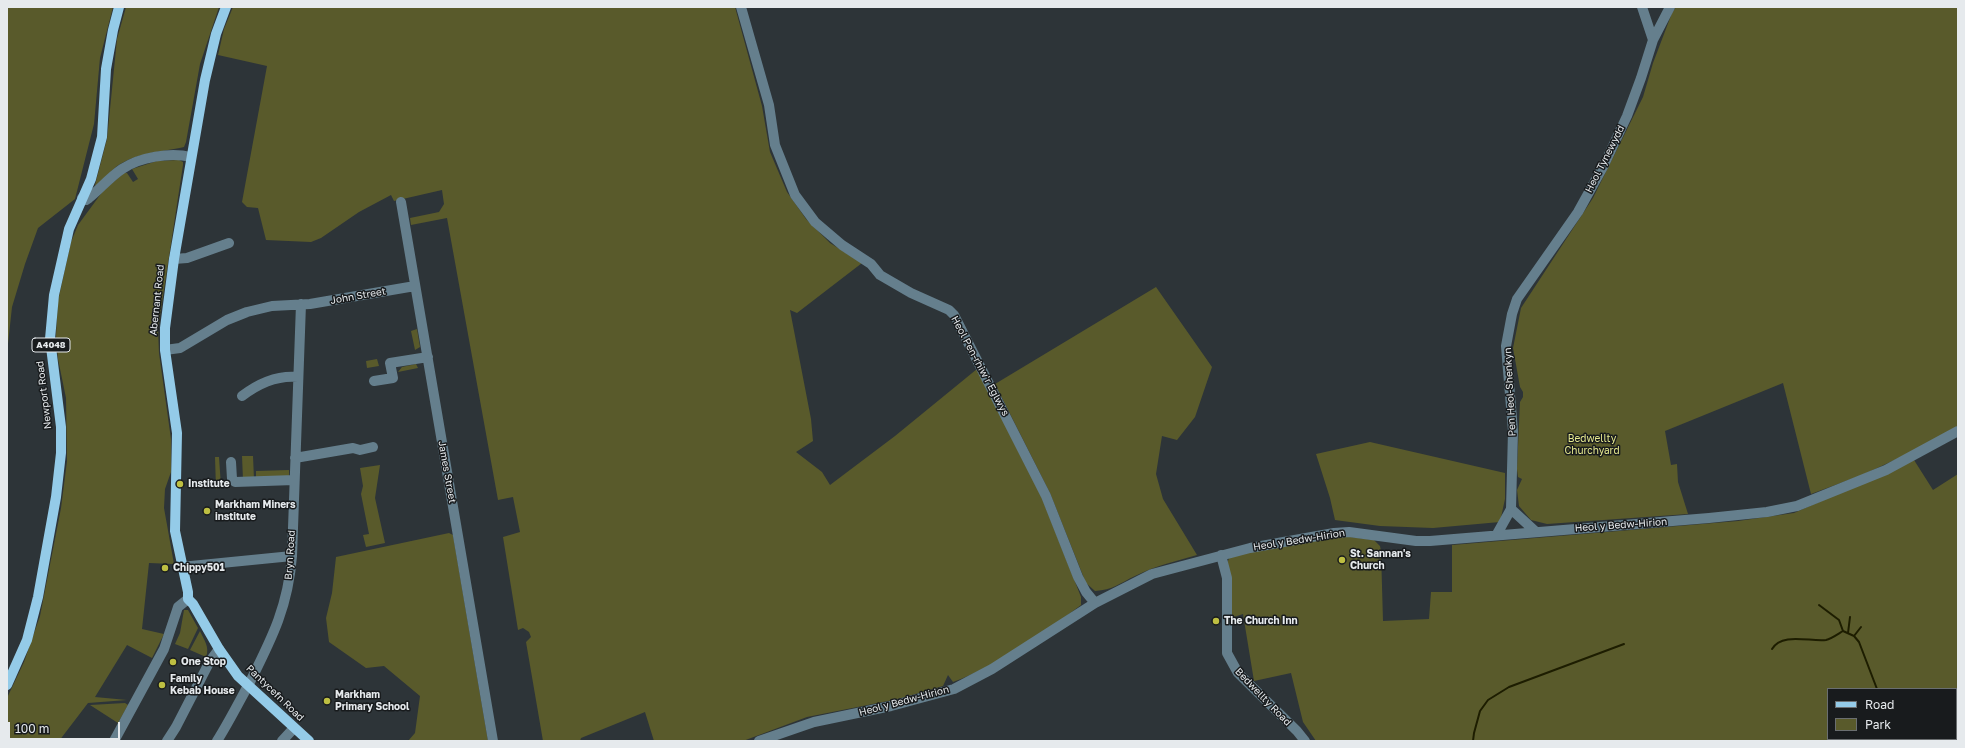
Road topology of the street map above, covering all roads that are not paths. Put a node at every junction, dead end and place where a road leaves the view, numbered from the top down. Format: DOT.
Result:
graph roads {
  1 [pos="119,7"];
  2 [pos="226,7"];
  3 [pos="741,7"];
  4 [pos="1642,7"];
  5 [pos="1670,7"];
  6 [pos="1653,40"];
  7 [pos="191,157"];
  8 [pos="82,198"];
  9 [pos="401,202"];
  10 [pos="229,243"];
  11 [pos="174,259"];
  12 [pos="415,286"];
  13 [pos="1517,299"];
  14 [pos="301,304"];
  15 [pos="165,350"];
  16 [pos="428,357"];
  17 [pos="298,377"];
  18 [pos="374,381"];
  19 [pos="242,396"];
  20 [pos="1958,431"];
  21 [pos="373,447"];
  22 [pos="295,458"];
  23 [pos="231,462"];
  24 [pos="294,480"];
  25 [pos="1511,509"];
  26 [pos="1536,532"];
  27 [pos="1497,534"];
  28 [pos="1221,555"];
  29 [pos="292,556"];
  30 [pos="181,567"];
  31 [pos="188,599"];
  32 [pos="1095,603"];
  33 [pos="219,649"];
  34 [pos="7,685"];
  35 [pos="248,686"];
  36 [pos="294,728"];
  37 [pos="114,741"];
  38 [pos="167,741"];
  39 [pos="217,741"];
  40 [pos="282,741"];
  41 [pos="309,741"];
  42 [pos="493,741"];
  43 [pos="759,741"];
  44 [pos="1305,741"];
  1 -- 8 [label="main road, Newport Road / A4048"];
  2 -- 7 [label="main road, Abernant Road"];
  3 -- 32 [label="street, Heol Pen-rhiw'r Eglwys"];
  4 -- 6 [label="street"];
  5 -- 6 [label="street, Heol Tynewydd"];
  6 -- 13 [label="street, Heol Tynewydd"];
  7 -- 8 [label="street"];
  7 -- 11 [label="main road, Abernant Road"];
  8 -- 34 [label="main road, Newport Road / A4048"];
  9 -- 12 [label="street, James Street"];
  10 -- 11 [label="street"];
  11 -- 15 [label="main road, Abernant Road"];
  12 -- 14 [label="street, John Street"];
  12 -- 16 [label="street, James Street"];
  13 -- 25 [label="street, Pen Heol-Shenkyn"];
  14 -- 15 [label="street, John Street"];
  14 -- 17 [label="street, Bryn Road"];
  15 -- 30 [label="main road, Abernant Road"];
  16 -- 18 [label="street"];
  16 -- 42 [label="street, James Street"];
  17 -- 19 [label="street"];
  17 -- 22 [label="street, Bryn Road"];
  20 -- 26 [label="street, Heol y Bedw-Hirion"];
  21 -- 22 [label="street"];
  22 -- 24 [label="street, Bryn Road"];
  23 -- 24 [label="street"];
  24 -- 29 [label="street, Bryn Road"];
  25 -- 26 [label="street"];
  25 -- 27 [label="street, Pen Heol-Shenkyn"];
  26 -- 27 [label="street, Heol y Bedw-Hirion"];
  27 -- 28 [label="street, Heol y Bedw-Hirion"];
  28 -- 32 [label="street, Heol y Bedw-Hirion"];
  28 -- 44 [label="street, Bedwellty Road"];
  29 -- 30 [label="street"];
  29 -- 35 [label="street, Bryn Road"];
  30 -- 31 [label="main road, Abernant Road"];
  31 -- 33 [label="main road, Pantycefn Road"];
  31 -- 37 [label="street"];
  32 -- 43 [label="street, Heol y Bedw-Hirion"];
  33 -- 35 [label="main road, Pantycefn Road"];
  33 -- 38 [label="street"];
  35 -- 36 [label="main road, Pantycefn Road"];
  35 -- 39 [label="street, Bryn Road"];
  36 -- 40 [label="street"];
  36 -- 41 [label="main road, Pantycefn Road"];
}
